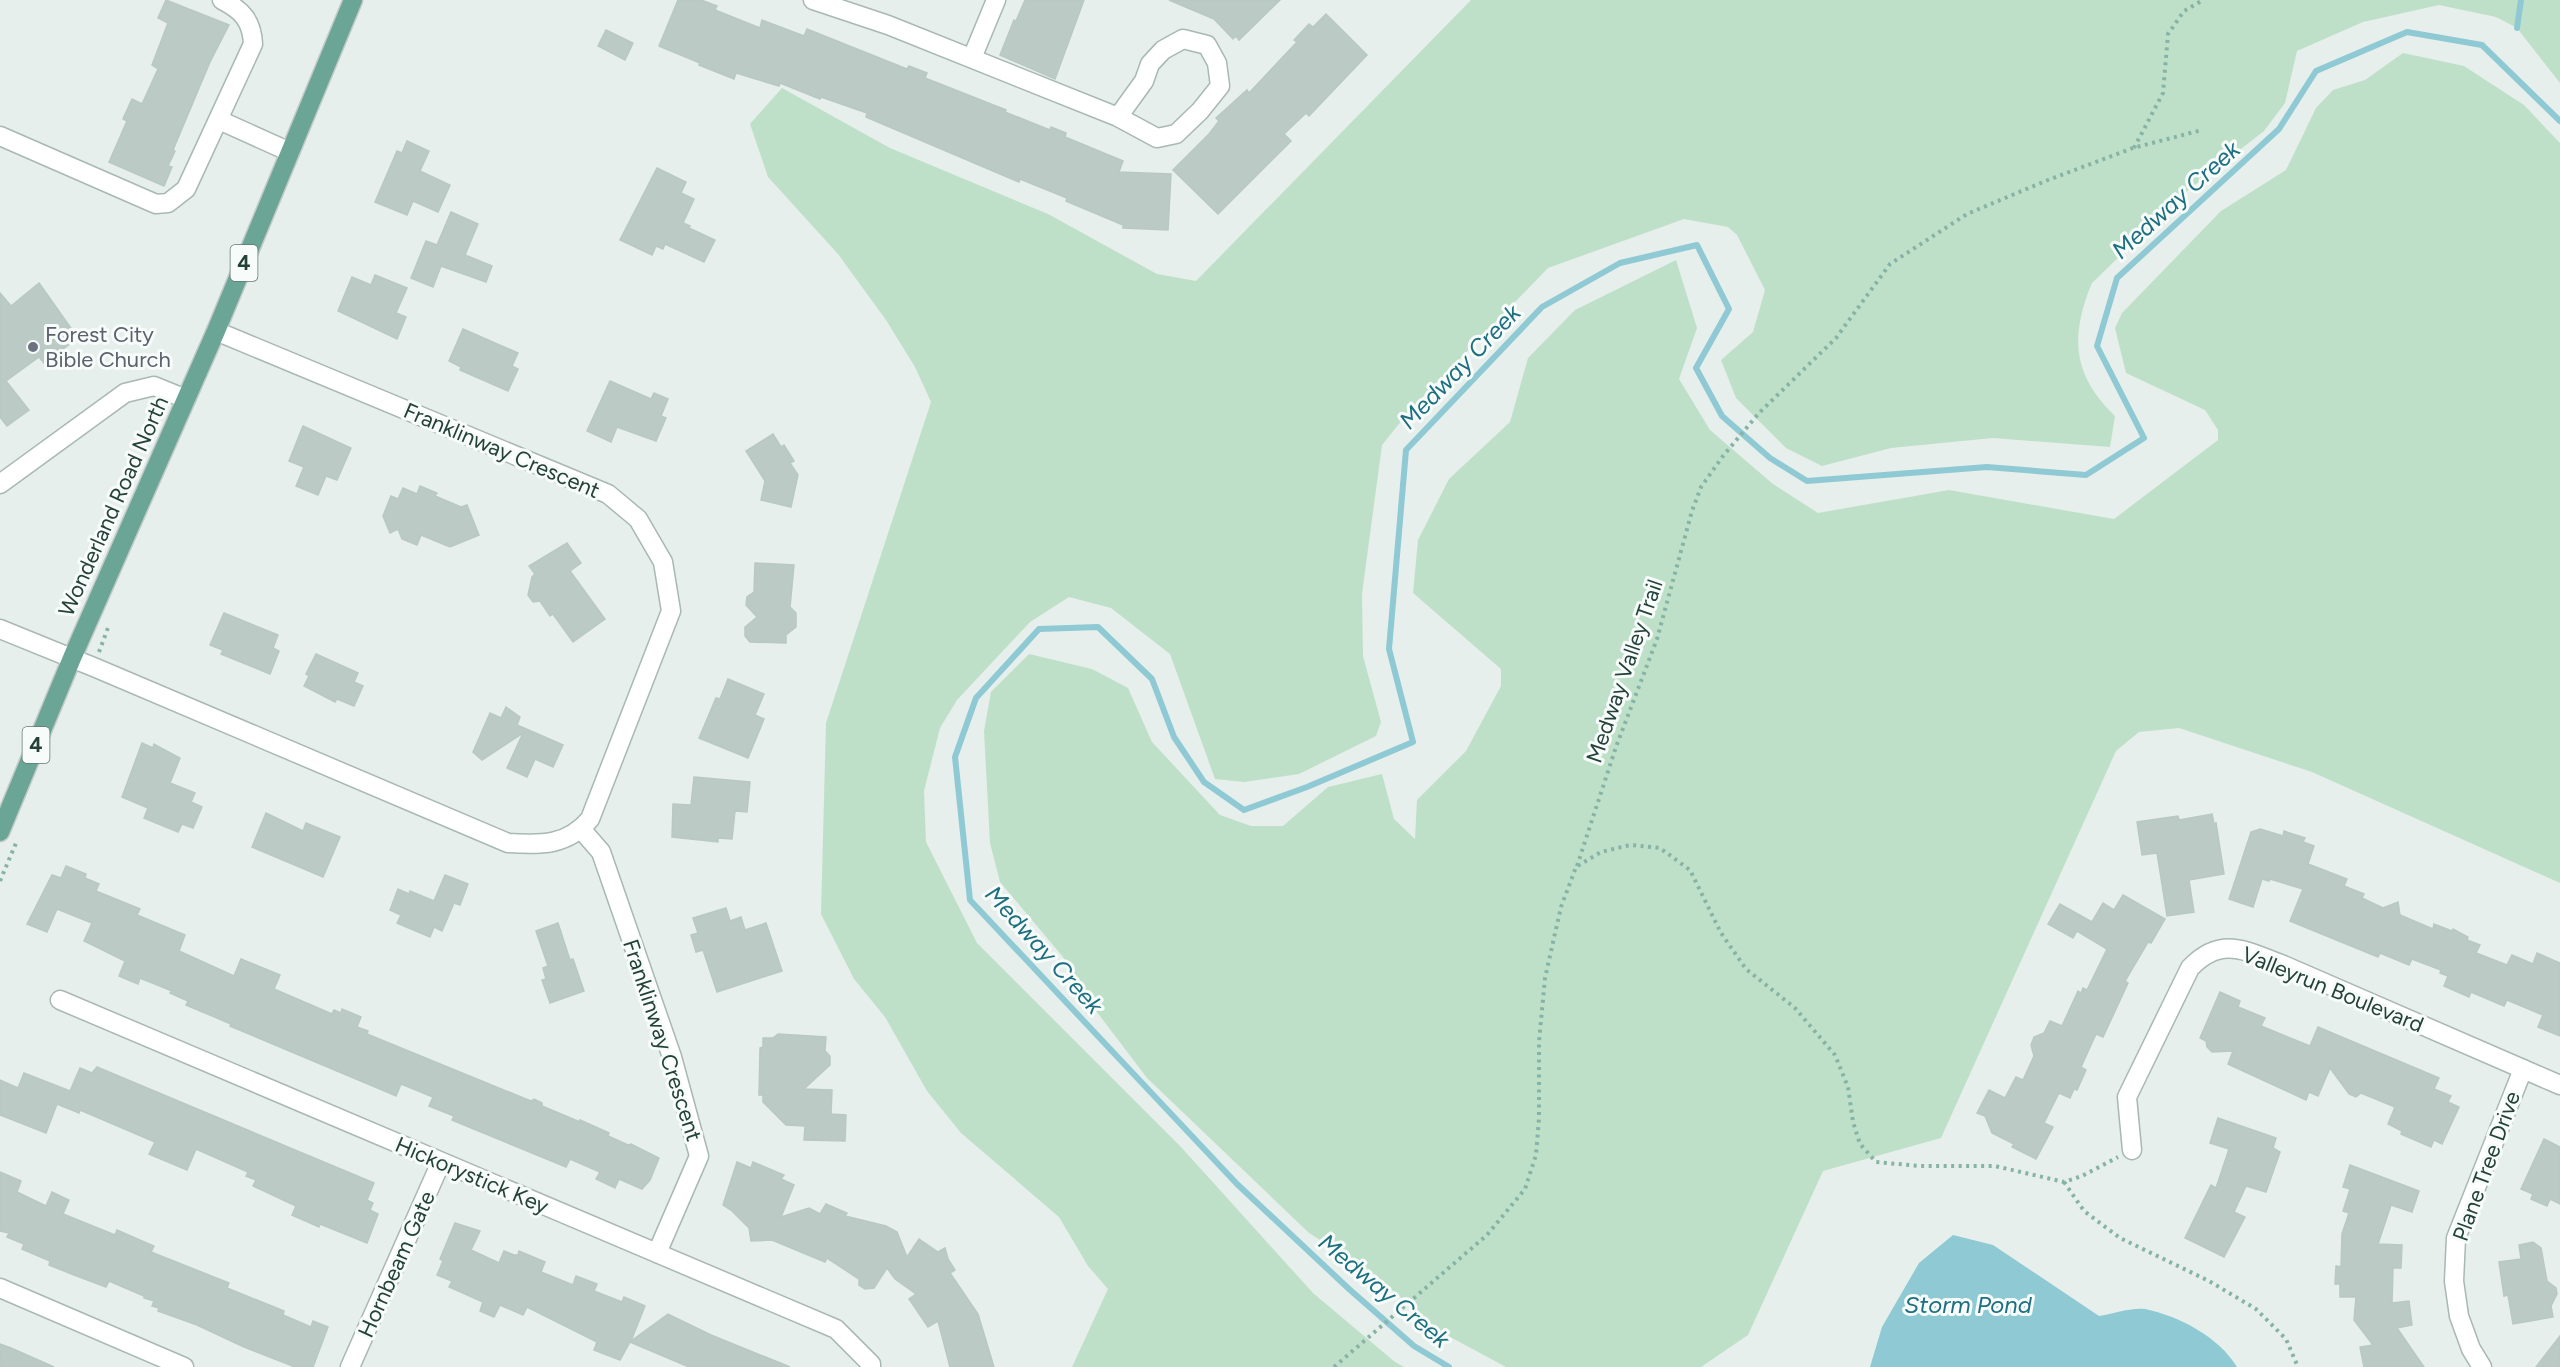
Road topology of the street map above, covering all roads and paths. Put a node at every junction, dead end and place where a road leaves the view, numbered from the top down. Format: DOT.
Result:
graph roads {
  1 [pos="222,0"];
  2 [pos="353,0"];
  3 [pos="813,0"];
  4 [pos="996,0"];
  5 [pos="2203,0"];
  6 [pos="972,58"];
  7 [pos="1118,117"];
  8 [pos="219,120"];
  9 [pos="2202,130"];
  10 [pos="0,136"];
  11 [pos="2133,148"];
  12 [pos="290,152"];
  13 [pos="216,331"];
  14 [pos="186,399"];
  15 [pos="0,484"];
  16 [pos="0,629"];
  17 [pos="72,658"];
  18 [pos="581,829"];
  19 [pos="0,832"];
  20 [pos="1576,867"];
  21 [pos="60,1000"];
  22 [pos="2523,1070"];
  23 [pos="2560,1085"];
  24 [pos="2132,1150"];
  25 [pos="441,1162"];
  26 [pos="2064,1182"];
  27 [pos="657,1253"];
  28 [pos="0,1288"];
  29 [pos="184,1367"];
  30 [pos="350,1367"];
  31 [pos="871,1367"];
  32 [pos="1334,1367"];
  33 [pos="2298,1367"];
  34 [pos="2482,1367"];
  1 -- 8 [label="street"];
  2 -- 12 [label="main road, Wonderland Road North / 4"];
  3 -- 6 [label="street"];
  4 -- 6 [label="street"];
  5 -- 11 [label="path"];
  6 -- 7 [label="street"];
  7 -- 7 [label="street"];
  8 -- 10 [label="street"];
  8 -- 12 [label="street"];
  9 -- 11 [label="path"];
  11 -- 20 [label="path, Medway Valley Trail"];
  12 -- 13 [label="main road, Wonderland Road North / 4"];
  13 -- 14 [label="main road, Wonderland Road North / 4"];
  13 -- 18 [label="street, Franklinway Crescent"];
  14 -- 15 [label="street"];
  14 -- 17 [label="main road, Wonderland Road North / 4"];
  16 -- 17 [label="street"];
  17 -- 18 [label="street"];
  17 -- 19 [label="main road, Wonderland Road North / 4"];
  18 -- 27 [label="street, Franklinway Crescent"];
  20 -- 26 [label="path"];
  20 -- 32 [label="path, Medway Valley Trail"];
  21 -- 25 [label="street, Hickorystick Key"];
  22 -- 23 [label="street, Valleyrun Boulevard"];
  22 -- 24 [label="street, Valleyrun Boulevard"];
  22 -- 34 [label="street, Plane Tree Drive"];
  24 -- 26 [label="path"];
  25 -- 27 [label="street, Hickorystick Key"];
  25 -- 30 [label="street, Hornbeam Gate"];
  26 -- 33 [label="path"];
  27 -- 31 [label="street, Hickorystick Key"];
  28 -- 29 [label="street"];
}
